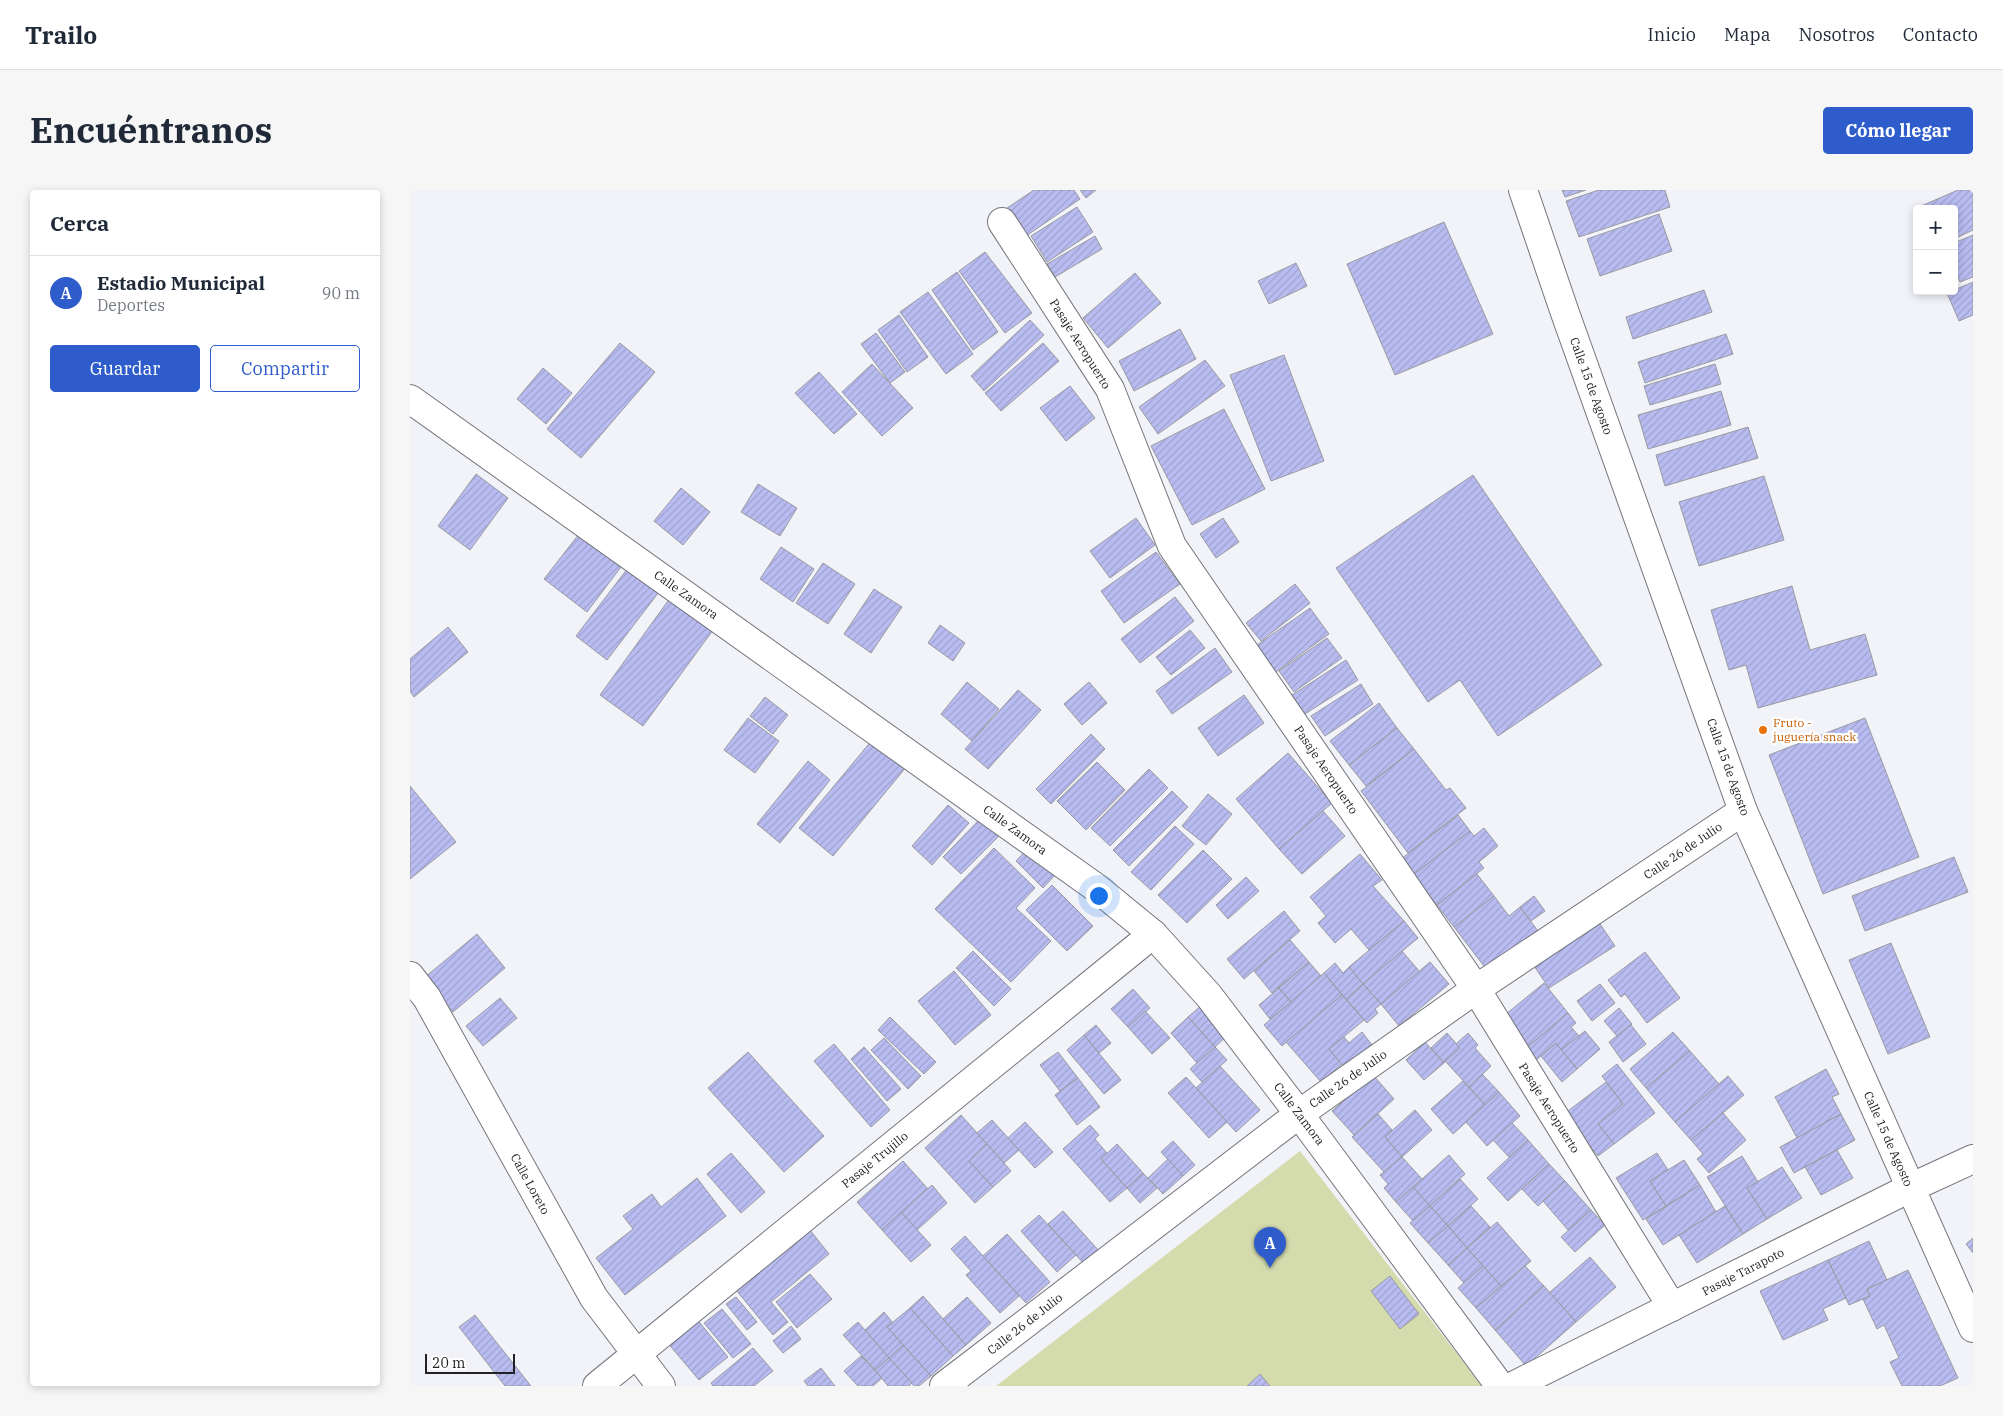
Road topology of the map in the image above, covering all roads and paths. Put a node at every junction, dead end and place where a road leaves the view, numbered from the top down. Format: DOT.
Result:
graph roads {
  1 [pos="1522,190"];
  2 [pos="1002,222"];
  3 [pos="410,399"];
  4 [pos="1743,811"];
  5 [pos="1153,934"];
  6 [pos="410,976"];
  7 [pos="1476,989"];
  8 [pos="1299,1114"];
  9 [pos="1973,1159"];
  10 [pos="1910,1188"];
  11 [pos="1672,1307"];
  12 [pos="1973,1328"];
  13 [pos="636,1354"];
  14 [pos="597,1386"];
  15 [pos="661,1386"];
  16 [pos="944,1386"];
  17 [pos="1500,1386"];
  18 [pos="1513,1386"];
  1 -- 4 [label="street, Calle 15 de Agosto"];
  2 -- 7 [label="street, Pasaje Aeropuerto"];
  3 -- 5 [label="street, Calle Zamora"];
  4 -- 7 [label="street, Calle 26 de Julio"];
  4 -- 10 [label="street, Calle 15 de Agosto"];
  5 -- 8 [label="street, Calle Zamora"];
  5 -- 13 [label="street, Pasaje Trujillo"];
  6 -- 13 [label="street, Calle Loreto"];
  7 -- 8 [label="street, Calle 26 de Julio"];
  7 -- 11 [label="street, Pasaje Aeropuerto"];
  8 -- 16 [label="street, Calle 26 de Julio"];
  8 -- 17 [label="street, Calle Zamora"];
  9 -- 10 [label="street, Pasaje Tarapoto"];
  10 -- 11 [label="street, Pasaje Tarapoto"];
  10 -- 12 [label="street, Calle 15 de Agosto"];
  11 -- 18 [label="street, Pasaje Tarapoto"];
  13 -- 14 [label="street, Pasaje Trujillo"];
  13 -- 15 [label="street, Calle Loreto"];
}
